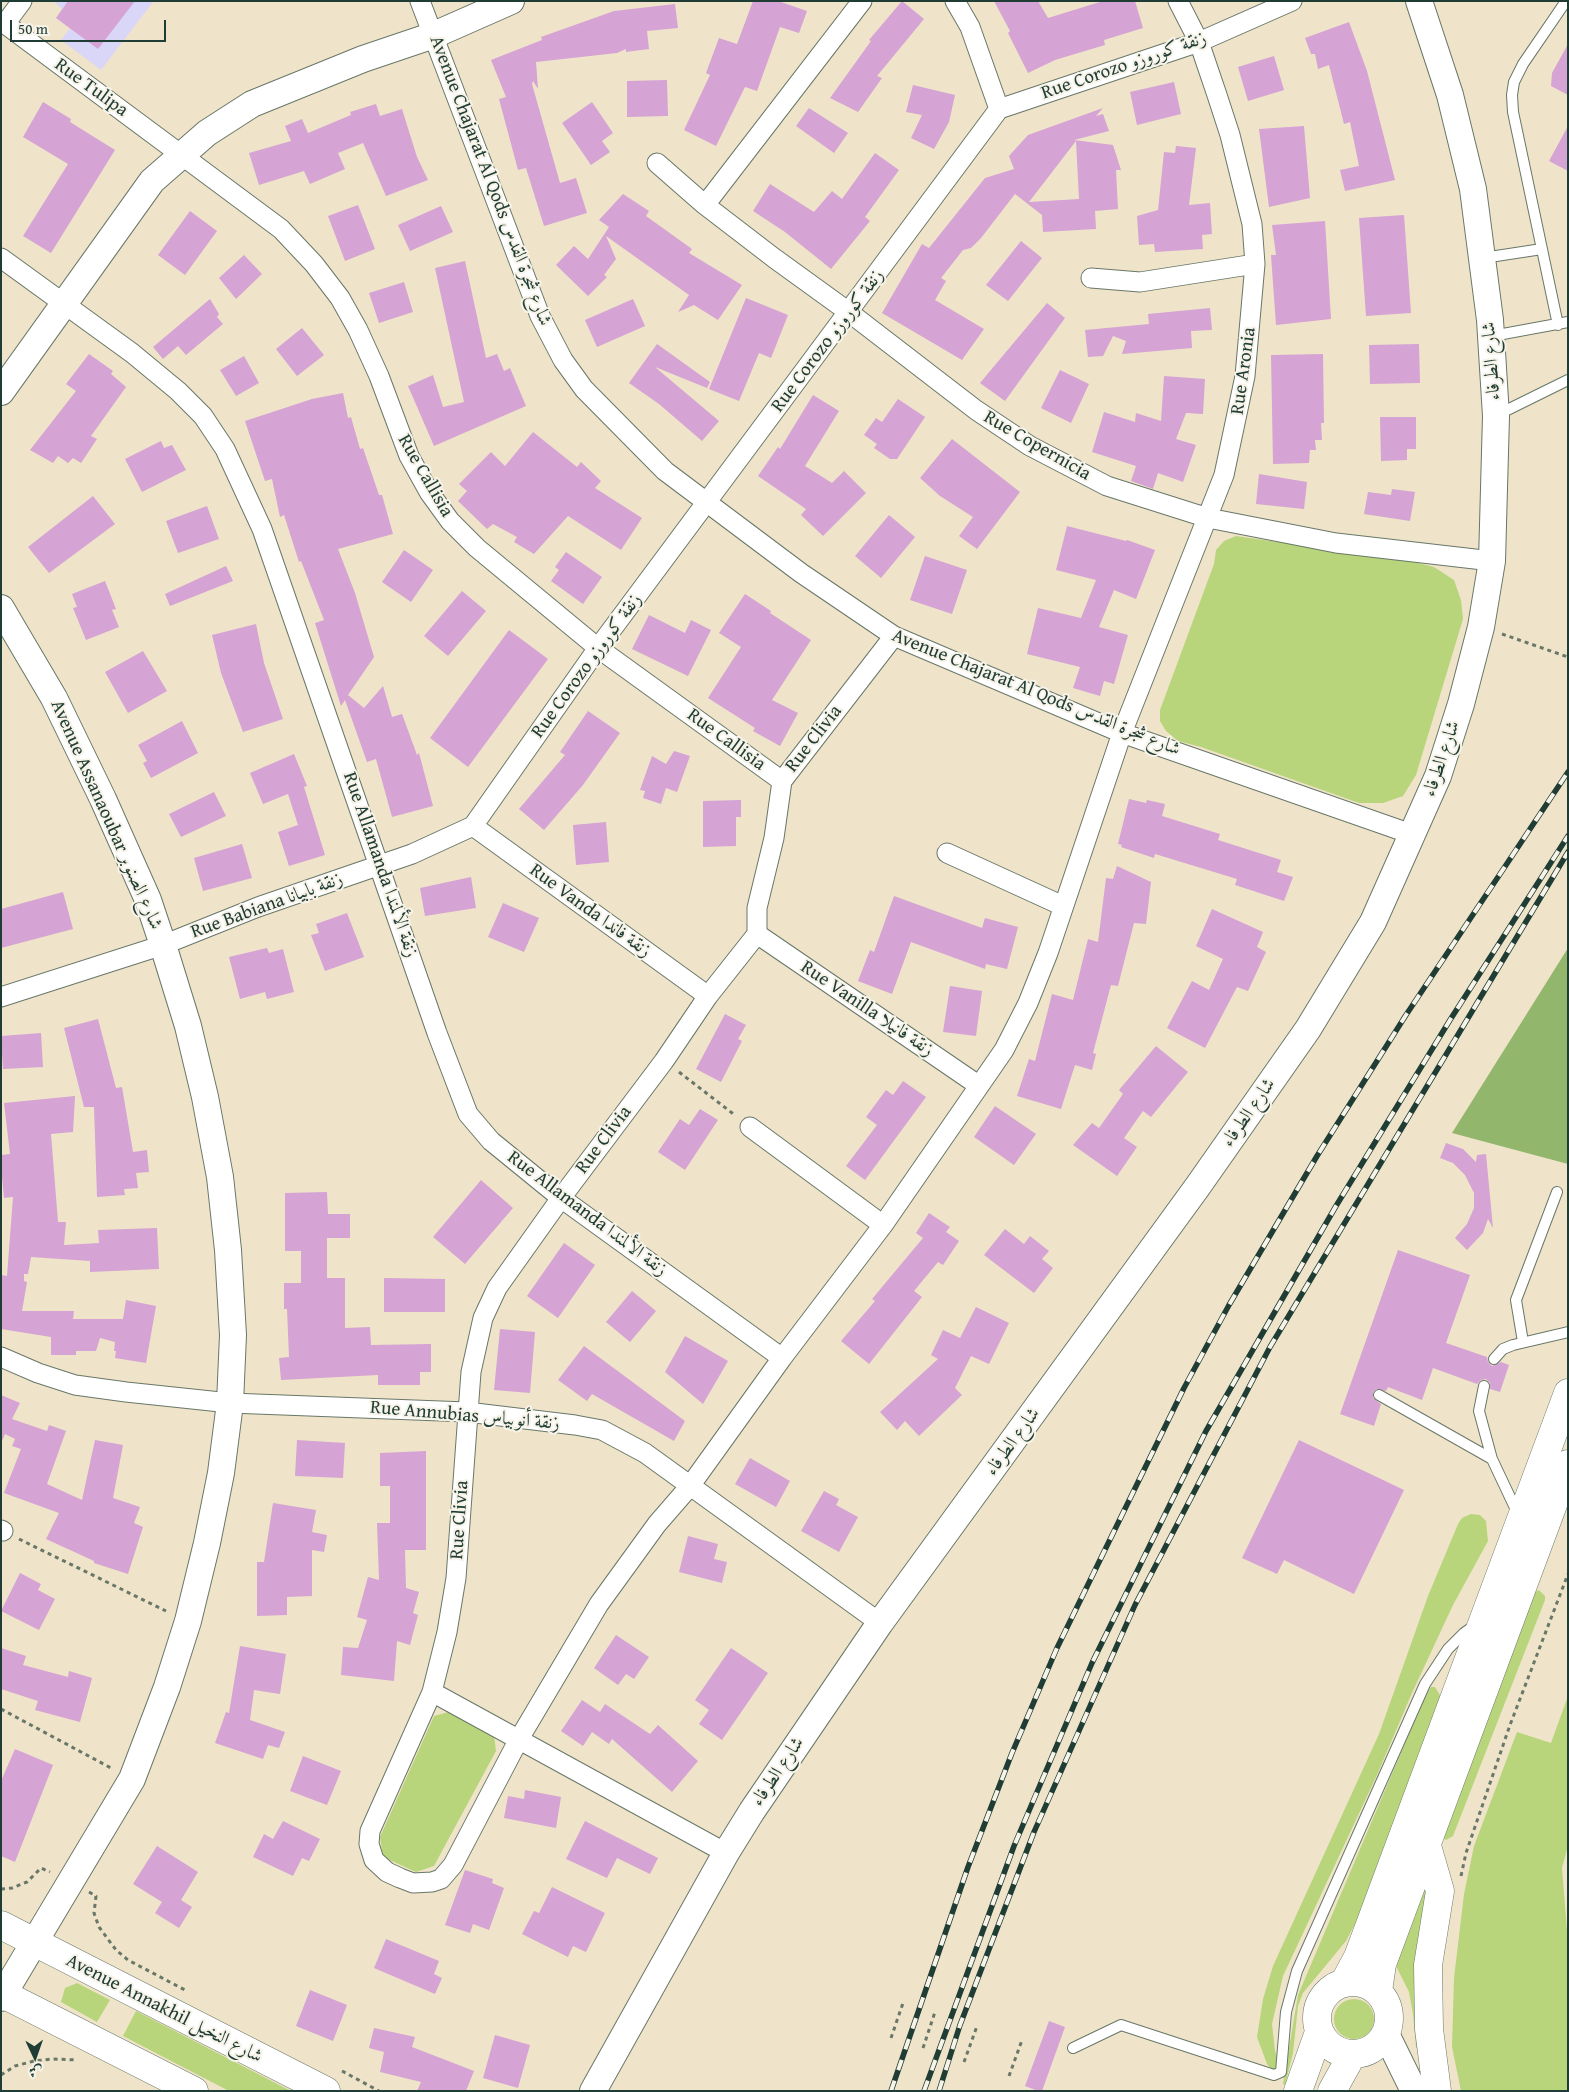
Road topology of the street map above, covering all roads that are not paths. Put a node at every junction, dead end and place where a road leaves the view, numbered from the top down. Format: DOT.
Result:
graph roads {
  1 [pos="22,1"];
  2 [pos="420,1"];
  3 [pos="511,1"];
  4 [pos="862,1"];
  5 [pos="955,1"];
  6 [pos="1178,1"];
  7 [pos="1292,1"];
  8 [pos="1419,1"];
  9 [pos="1566,1"];
  10 [pos="3,23"];
  11 [pos="434,35"];
  12 [pos="1199,42"];
  13 [pos="1000,109"];
  14 [pos="181,154"];
  15 [pos="657,163"];
  16 [pos="705,205"];
  17 [pos="1542,249"];
  18 [pos="1,258"];
  19 [pos="1482,258"];
  20 [pos="1255,264"];
  21 [pos="1091,278"];
  22 [pos="65,303"];
  23 [pos="850,313"];
  24 [pos="1563,323"];
  25 [pos="1491,336"];
  26 [pos="1568,380"];
  27 [pos="1,392"];
  28 [pos="1496,416"];
  29 [pos="707,503"];
  30 [pos="1208,518"];
  31 [pos="1492,561"];
  32 [pos="1,608"];
  33 [pos="894,636"];
  34 [pos="598,648"];
  35 [pos="1122,733"];
  36 [pos="782,781"];
  37 [pos="473,826"];
  38 [pos="1414,835"];
  39 [pos="946,853"];
  40 [pos="380,864"];
  41 [pos="1063,906"];
  42 [pos="757,934"];
  43 [pos="163,945"];
  44 [pos="708,996"];
  45 [pos="1,997"];
  46 [pos="978,1085"];
  47 [pos="750,1127"];
  48 [pos="1557,1192"];
  49 [pos="560,1198"];
  50 [pos="883,1225"];
  51 [pos="1568,1332"];
  52 [pos="1523,1342"];
  53 [pos="1,1357"];
  54 [pos="782,1358"];
  55 [pos="1494,1359"];
  56 [pos="1484,1386"];
  57 [pos="1568,1393"];
  58 [pos="1379,1394"];
  59 [pos="230,1403"];
  60 [pos="467,1412"];
  61 [pos="1492,1459"];
  62 [pos="1568,1464"];
  63 [pos="690,1486"];
  64 [pos="1520,1521"];
  65 [pos="1484,1621"];
  66 [pos="880,1623"];
  67 [pos="432,1692"];
  68 [pos="519,1739"];
  69 [pos="1426,1846"];
  70 [pos="726,1853"];
  71 [pos="1,1926"];
  72 [pos="34,1942"];
  73 [pos="1344,1983"];
  74 [pos="1378,1991"];
  75 [pos="2,1995"];
  76 [pos="1319,2032"];
  77 [pos="1386,2034"];
  78 [pos="1073,2048"];
  79 [pos="1352,2054"];
  80 [pos="331,2080"];
  81 [pos="194,2091"];
  82 [pos="593,2091"];
  83 [pos="1298,2091"];
  84 [pos="1332,2091"];
  85 [pos="1414,2091"];
  86 [pos="1437,2091"];
  1 -- 10 [label="street"];
  2 -- 11 [label="street, Avenue Chajarat Al Qods شارع شجرة القدس"];
  3 -- 11 [label="street"];
  4 -- 16 [label="street"];
  5 -- 13 [label="street"];
  6 -- 12 [label="street, Rue Aronia"];
  7 -- 12 [label="street, Rue Corozo زنقة كوروزو"];
  8 -- 19 [label="street, شارع الطرفاء"];
  9 -- 17 [label="lane"];
  10 -- 14 [label="street, Rue Tulipa"];
  11 -- 14 [label="street"];
  11 -- 29 [label="street, Avenue Chajarat Al Qods شارع شجرة القدس"];
  12 -- 13 [label="street, Rue Corozo زنقة كوروزو"];
  12 -- 20 [label="street, Rue Aronia"];
  13 -- 23 [label="street, Rue Corozo زنقة كوروزو"];
  14 -- 22 [label="street"];
  14 -- 34 [label="street, Rue Callisia"];
  15 -- 16 [label="street, Rue Copernicia"];
  16 -- 23 [label="street, Rue Copernicia"];
  17 -- 19 [label="lane"];
  17 -- 24 [label="lane"];
  18 -- 22 [label="street, Rue Allamanda زنقة الألمندا"];
  19 -- 25 [label="street, شارع الطرفاء"];
  20 -- 21 [label="street"];
  20 -- 30 [label="street, Rue Aronia"];
  22 -- 27 [label="street"];
  22 -- 40 [label="street, Rue Allamanda زنقة الألمندا"];
  23 -- 29 [label="street, Rue Corozo زنقة كوروزو"];
  23 -- 30 [label="street, Rue Copernicia"];
  24 -- 25 [label="lane"];
  25 -- 28 [label="street, شارع الطرفاء"];
  26 -- 28 [label="lane"];
  28 -- 31 [label="street, شارع الطرفاء"];
  29 -- 33 [label="street, Avenue Chajarat Al Qods شارع شجرة القدس"];
  29 -- 34 [label="street, Rue Corozo زنقة كوروزو"];
  30 -- 31 [label="street, Rue Copernicia"];
  30 -- 35 [label="street, Rue Aronia"];
  31 -- 38 [label="street, شارع الطرفاء"];
  32 -- 43 [label="street, Avenue Assanaoubar شارع الصنوبر"];
  33 -- 35 [label="street, Avenue Chajarat Al Qods شارع شجرة القدس"];
  33 -- 36 [label="street, Rue Clivia"];
  34 -- 36 [label="street, Rue Callisia"];
  34 -- 37 [label="street, Rue Corozo زنقة كوروزو"];
  35 -- 38 [label="street, Avenue Chajarat Al Qods شارع شجرة القدس"];
  35 -- 41 [label="street, Rue Clivia"];
  36 -- 42 [label="street, Rue Clivia"];
  37 -- 40 [label="street, Rue Babiana زنقة بابيانا"];
  37 -- 44 [label="street, Rue Vanda زنقة فاندا"];
  38 -- 66 [label="street, شارع الطرفاء"];
  39 -- 41 [label="street"];
  40 -- 43 [label="street, Rue Babiana زنقة بابيانا"];
  40 -- 49 [label="street, Rue Allamanda زنقة الألمندا"];
  41 -- 46 [label="street, Rue Clivia"];
  42 -- 44 [label="street, Rue Clivia"];
  42 -- 46 [label="street, Rue Vanilla زنقة فانيلا"];
  43 -- 45 [label="street, Rue Babiana زنقة بابيانا"];
  43 -- 59 [label="street, Avenue Assanaoubar شارع الصنوبر"];
  44 -- 49 [label="street, Rue Clivia"];
  46 -- 50 [label="street, Rue Clivia"];
  47 -- 50 [label="street"];
  48 -- 52 [label="lane"];
  49 -- 54 [label="street, Rue Allamanda زنقة الألمندا"];
  49 -- 60 [label="street, Rue Clivia"];
  50 -- 54 [label="street, Rue Clivia"];
  51 -- 52 [label="lane"];
  52 -- 55 [label="lane"];
  53 -- 59 [label="street, Rue Annubias زنقة أنوبياس"];
  54 -- 63 [label="street, Rue Clivia"];
  56 -- 61 [label="lane"];
  57 -- 64 [label="main road"];
  58 -- 61 [label="lane"];
  59 -- 60 [label="street, Rue Annubias زنقة أنوبياس"];
  59 -- 72 [label="street, Avenue Assanaoubar شارع الصنوبر"];
  60 -- 63 [label="street, Rue Annubias زنقة أنوبياس"];
  60 -- 67 [label="street, Rue Clivia"];
  61 -- 64 [label="lane"];
  62 -- 69 [label="main road"];
  63 -- 66 [label="street, Rue Annubias زنقة أنوبياس"];
  63 -- 68 [label="street, Rue Clivia"];
  64 -- 65 [label="main road"];
  65 -- 73 [label="main road"];
  65 -- 78 [label="lane"];
  66 -- 70 [label="street, شارع الطرفاء"];
  67 -- 68 [label="street"];
  67 -- 68 [label="street, Rue Clivia"];
  68 -- 70 [label="street"];
  69 -- 74 [label="main road"];
  69 -- 86 [label="main road"];
  70 -- 82 [label="street, شارع الطرفاء"];
  71 -- 72 [label="main road, Avenue Annakhil شارع النخيل"];
  72 -- 75 [label="street, Avenue Assanaoubar شارع الصنوبر"];
  72 -- 80 [label="main road, Avenue Annakhil شارع النخيل"];
  73 -- 74 [label="main road"];
  73 -- 76 [label="main road"];
  74 -- 77 [label="main road"];
  75 -- 81 [label="main road"];
  76 -- 79 [label="main road"];
  76 -- 83 [label="main road"];
  77 -- 79 [label="main road"];
  77 -- 85 [label="street"];
  79 -- 84 [label="main road"];
}
